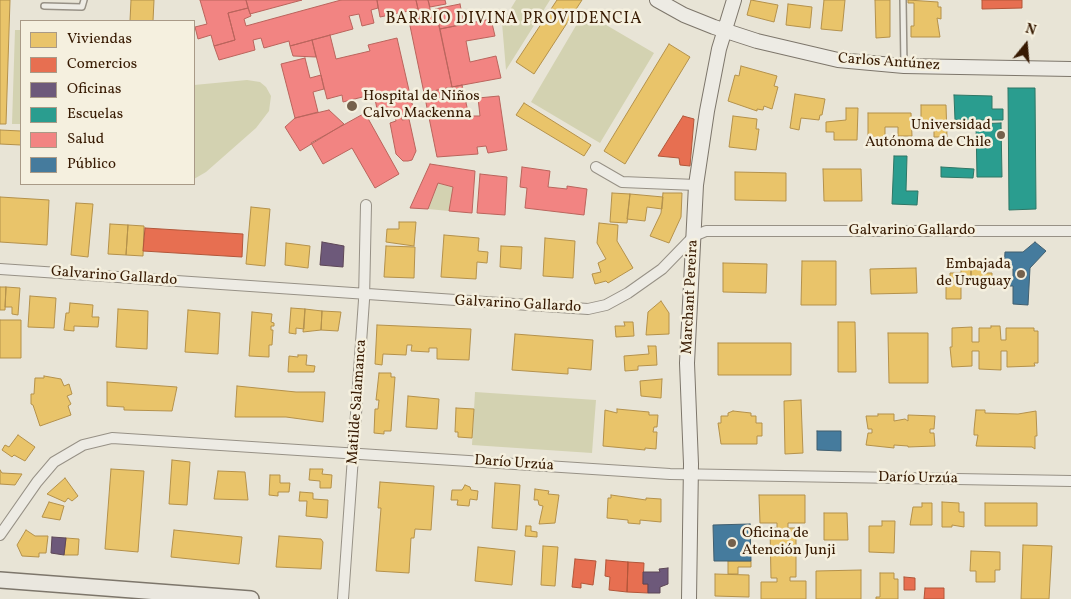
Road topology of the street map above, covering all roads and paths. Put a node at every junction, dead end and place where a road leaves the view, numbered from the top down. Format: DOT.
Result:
graph roads {
  1 [pos="84,0"];
  2 [pos="657,0"];
  3 [pos="734,0"];
  4 [pos="903,0"];
  5 [pos="44,6"];
  6 [pos="725,30"];
  7 [pos="904,66"];
  8 [pos="1071,69"];
  9 [pos="596,167"];
  10 [pos="696,185"];
  11 [pos="366,205"];
  12 [pos="1071,231"];
  13 [pos="694,236"];
  14 [pos="0,269"];
  15 [pos="365,294"];
  16 [pos="354,452"];
  17 [pos="691,475"];
  18 [pos="1071,481"];
  19 [pos="0,535"];
  20 [pos="0,580"];
  21 [pos="251,599"];
  22 [pos="343,599"];
  23 [pos="689,599"];
  1 -- 5 [label="lane"];
  2 -- 6 [label="street, Carlos Antúnez"];
  3 -- 6 [label="street, Marchant Pereira"];
  4 -- 7 [label="lane"];
  6 -- 7 [label="street, Carlos Antúnez"];
  6 -- 10 [label="street, Marchant Pereira"];
  7 -- 8 [label="street, Carlos Antúnez"];
  9 -- 10 [label="street"];
  10 -- 13 [label="street, Marchant Pereira"];
  11 -- 15 [label="street, Matilde Salamanca"];
  12 -- 13 [label="street, Galvarino Gallardo"];
  13 -- 15 [label="street, Galvarino Gallardo"];
  13 -- 17 [label="street, Marchant Pereira"];
  14 -- 15 [label="street, Galvarino Gallardo"];
  15 -- 16 [label="street, Matilde Salamanca"];
  16 -- 17 [label="street, Darío Urzúa"];
  16 -- 19 [label="street, Darío Urzúa"];
  16 -- 22 [label="street, Matilde Salamanca"];
  17 -- 18 [label="street, Darío Urzúa"];
  17 -- 23 [label="street, Marchant Pereira"];
  20 -- 21 [label="main road"];
}
